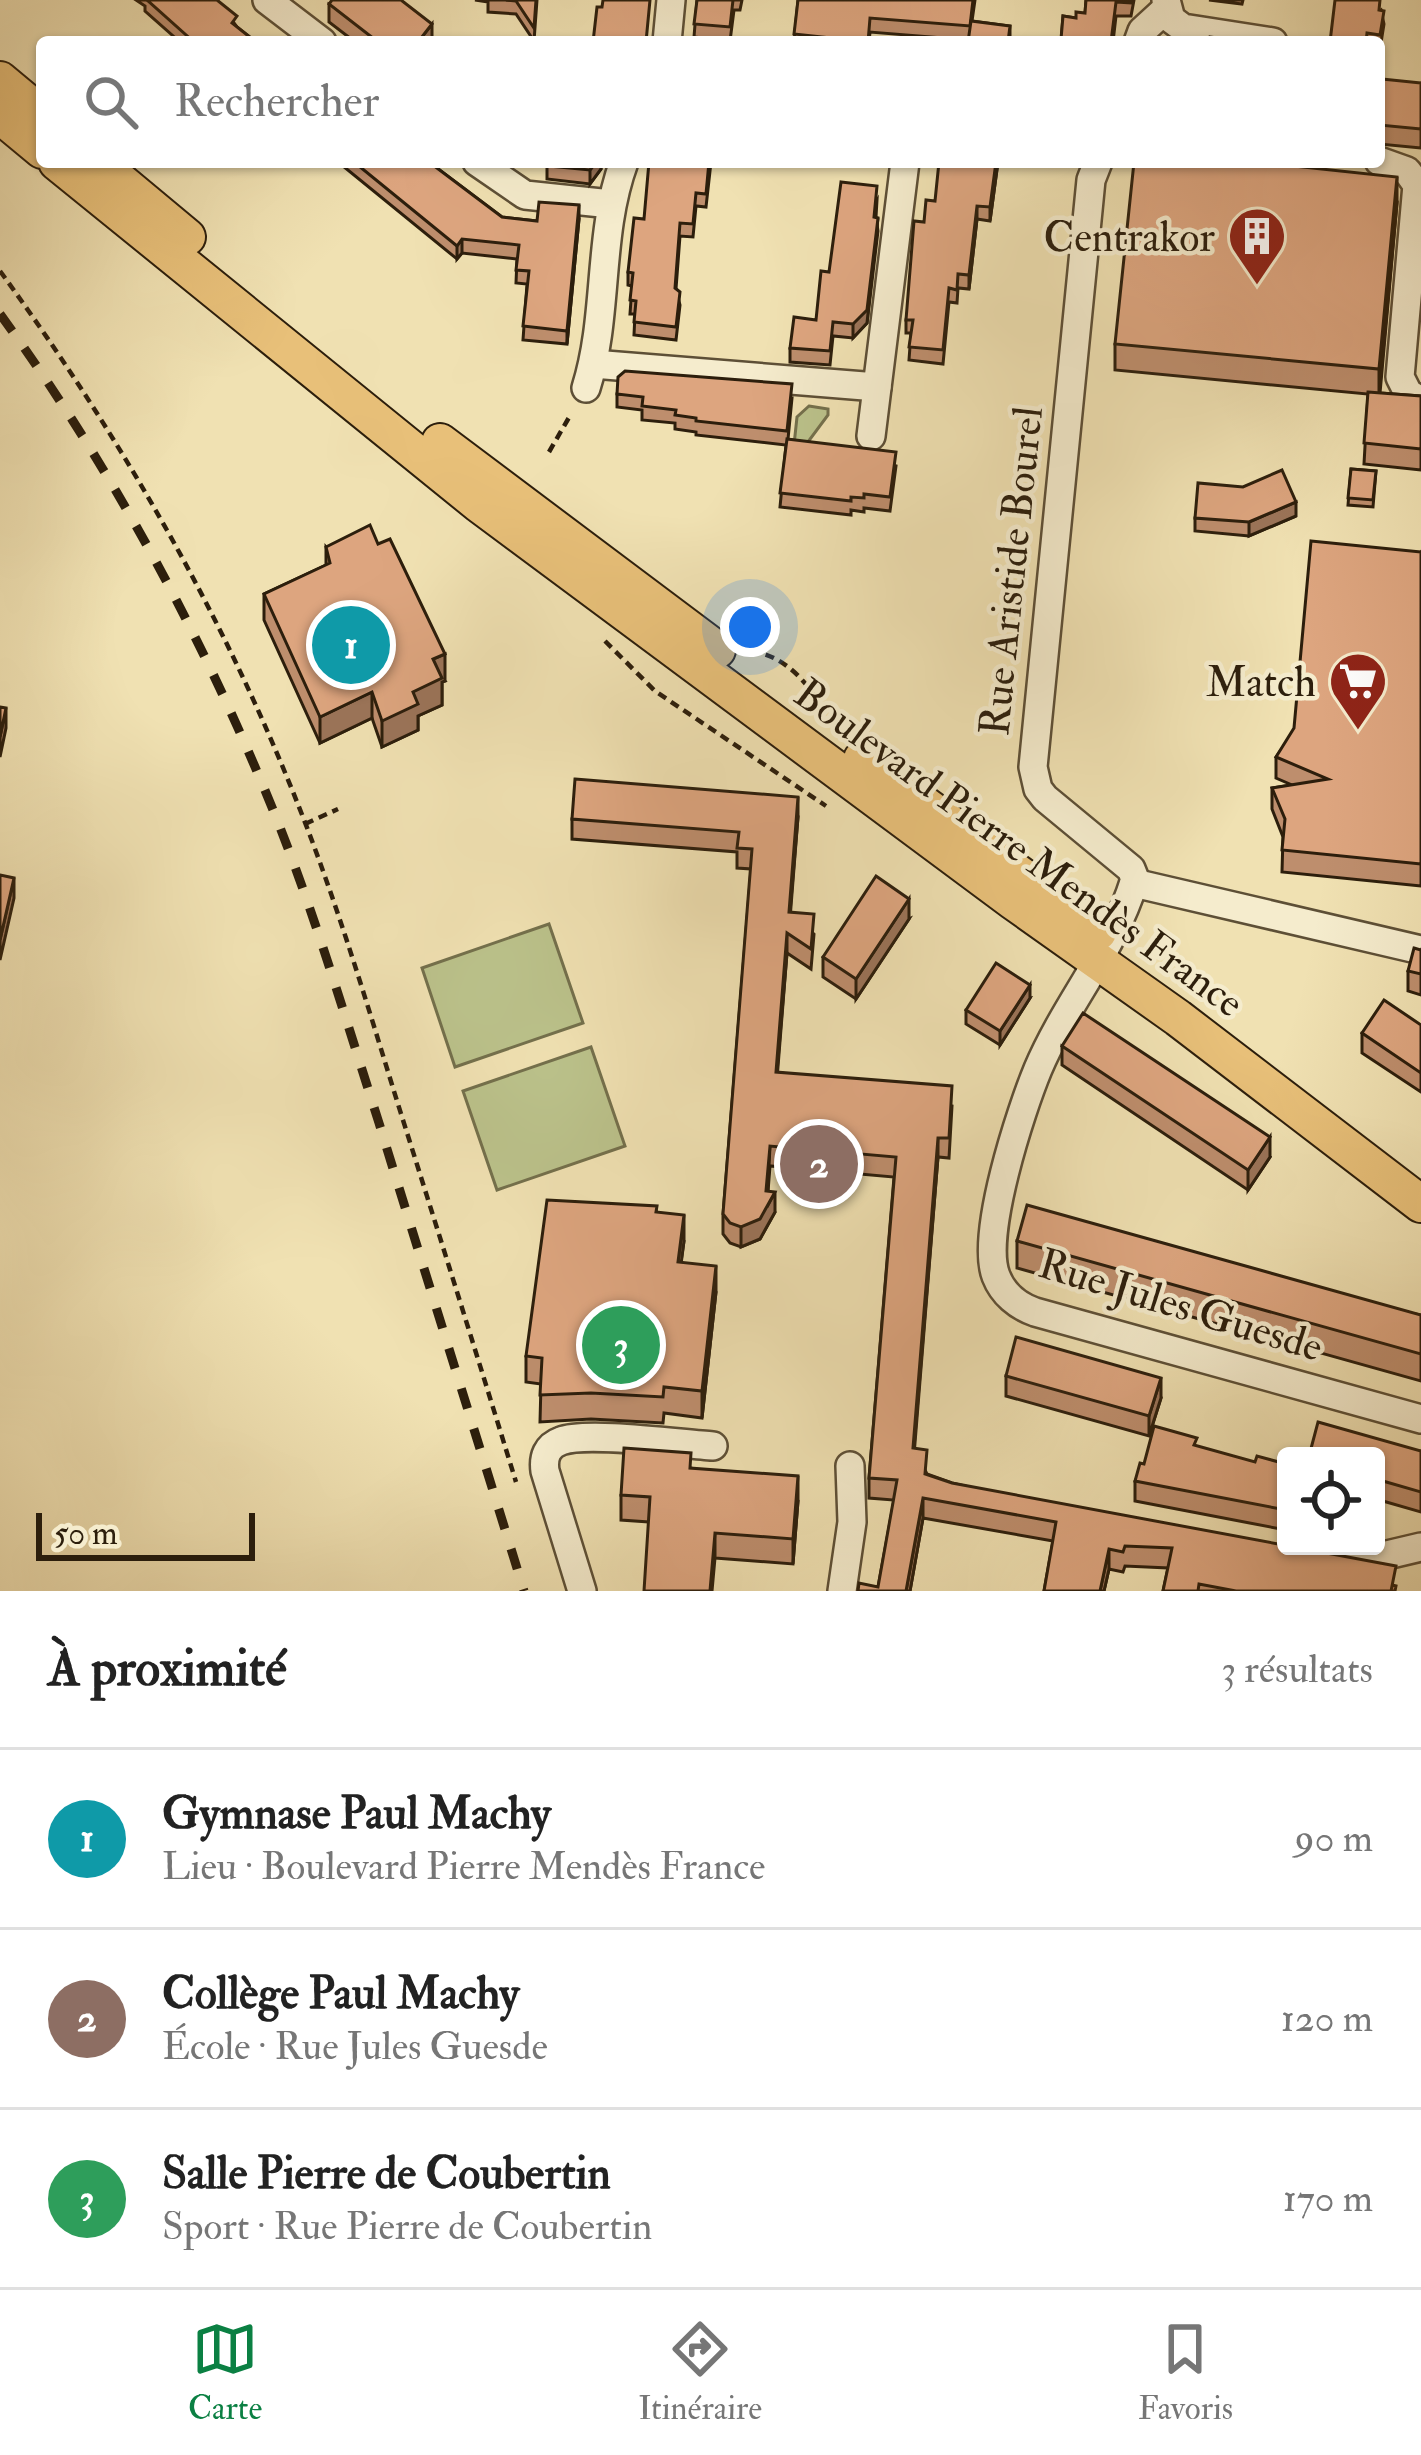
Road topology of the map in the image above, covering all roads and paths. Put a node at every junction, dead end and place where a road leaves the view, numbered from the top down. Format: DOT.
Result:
graph roads {
  1 [pos="267,0"];
  2 [pos="671,0"];
  3 [pos="1166,4"];
  4 [pos="314,36"];
  5 [pos="668,36"];
  6 [pos="1140,36"];
  7 [pos="1234,36"];
  8 [pos="0,80"];
  9 [pos="36,111"];
  10 [pos="0,115"];
  11 [pos="36,145"];
  12 [pos="1385,163"];
  13 [pos="64,168"];
  14 [pos="105,168"];
  15 [pos="486,168"];
  16 [pos="623,168"];
  17 [pos="904,168"];
  18 [pos="1095,168"];
  19 [pos="611,204"];
  20 [pos="1416,264"];
  21 [pos="0,272"];
  22 [pos="589,376"];
  23 [pos="877,387"];
  24 [pos="1421,401"];
  25 [pos="871,436"];
  26 [pos="549,452"];
  27 [pos="710,645"];
  28 [pos="838,741"];
  29 [pos="338,809"];
  30 [pos="305,824"];
  31 [pos="1134,883"];
  32 [pos="1421,950"];
  33 [pos="1105,952"];
  34 [pos="1421,1187"];
  35 [pos="1421,1204"];
  36 [pos="1421,1419"];
  37 [pos="713,1446"];
  38 [pos="850,1466"];
  39 [pos="516,1482"];
  40 [pos="1421,1547"];
  41 [pos="1385,1554"];
  42 [pos="1322,1555"];
  43 [pos="1382,1555"];
  44 [pos="582,1591"];
  45 [pos="842,1591"];
  1 -- 4 [label="street"];
  2 -- 5 [label="street"];
  3 -- 6 [label="street"];
  3 -- 7 [label="street"];
  8 -- 9 [label="main road"];
  10 -- 11 [label="main road"];
  12 -- 20 [label="street"];
  13 -- 33 [label="main road, Boulevard Pierre Mendès France"];
  14 -- 27 [label="main road, Boulevard Pierre Mendès France"];
  15 -- 19 [label="street"];
  16 -- 19 [label="street"];
  17 -- 23 [label="street"];
  18 -- 31 [label="street, Rue Aristide Bourel"];
  19 -- 22 [label="street"];
  20 -- 24 [label="street"];
  21 -- 30 [label="path"];
  22 -- 23 [label="street"];
  22 -- 26 [label="path"];
  23 -- 25 [label="street"];
  27 -- 28 [label="main road, Boulevard Pierre Mendès France"];
  27 -- 28 [label="path"];
  28 -- 33 [label="main road, Boulevard Pierre Mendès France"];
  29 -- 30 [label="path"];
  30 -- 39 [label="path"];
  31 -- 32 [label="street"];
  31 -- 33 [label="street"];
  33 -- 34 [label="main road, Boulevard Pierre Mendès France"];
  33 -- 35 [label="main road, Boulevard Pierre Mendès France"];
  33 -- 36 [label="street, Rue Jules Guesde"];
  37 -- 44 [label="street"];
  38 -- 45 [label="street"];
  40 -- 41 [label="street"];
  42 -- 43 [label="street"];
}
